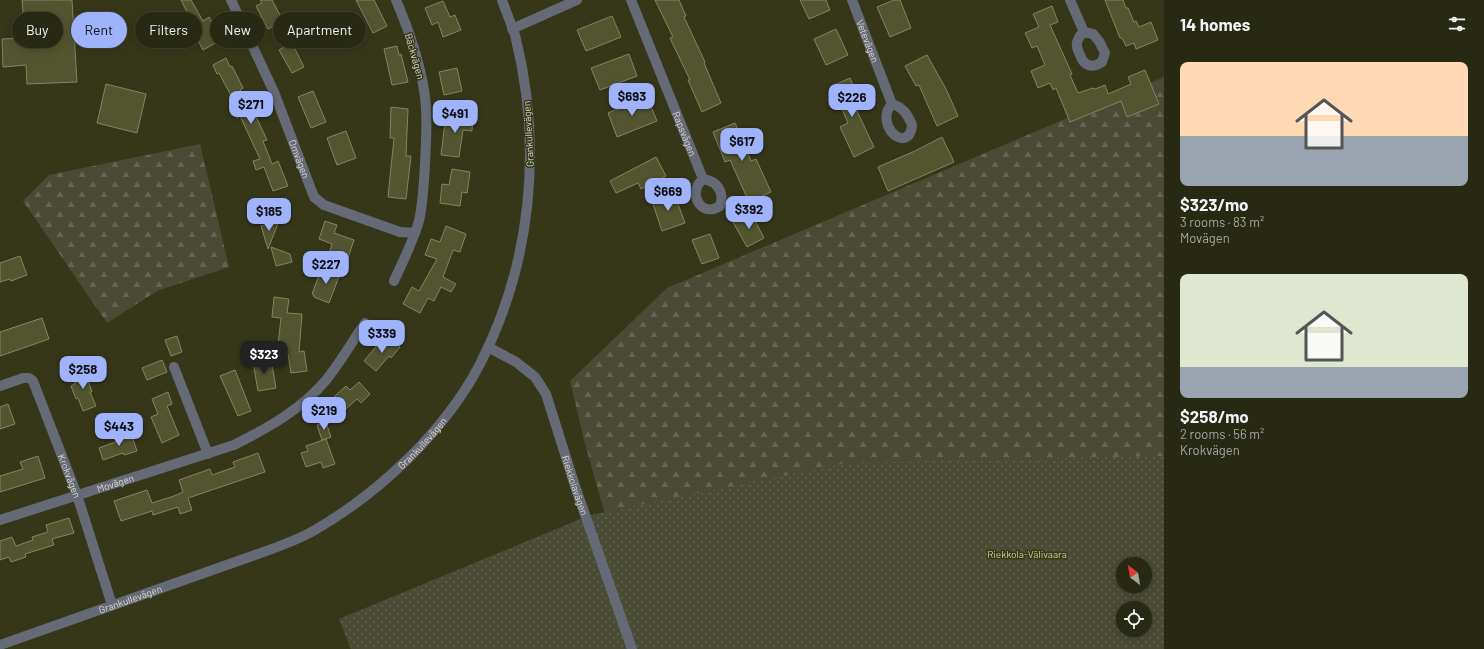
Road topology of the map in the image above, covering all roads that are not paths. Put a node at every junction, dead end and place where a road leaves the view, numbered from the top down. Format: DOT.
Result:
graph roads {
  1 [pos="231,0"];
  2 [pos="396,0"];
  3 [pos="502,0"];
  4 [pos="577,0"];
  5 [pos="630,0"];
  6 [pos="852,0"];
  7 [pos="1070,0"];
  8 [pos="512,29"];
  9 [pos="1084,32"];
  10 [pos="892,104"];
  11 [pos="703,179"];
  12 [pos="414,233"];
  13 [pos="394,281"];
  14 [pos="365,323"];
  15 [pos="488,347"];
  16 [pos="174,367"];
  17 [pos="0,386"];
  18 [pos="208,454"];
  19 [pos="77,495"];
  20 [pos="0,520"];
  21 [pos="112,605"];
  22 [pos="0,645"];
  23 [pos="632,649"];
  1 -- 12 [label="street, Omvägen"];
  2 -- 12 [label="street, Bäckvägen"];
  3 -- 8 [label="street, Grankullevägen"];
  4 -- 8 [label="street"];
  5 -- 11 [label="street, Rapsvägen"];
  6 -- 10 [label="street, Vetevägen"];
  7 -- 9 [label="street"];
  8 -- 15 [label="street, Grankullevägen"];
  12 -- 13 [label="street, Bäckvägen"];
  14 -- 18 [label="street, Movägen"];
  15 -- 21 [label="street, Grankullevägen"];
  15 -- 23 [label="street, Riekkolavägen"];
  16 -- 18 [label="street"];
  17 -- 19 [label="street, Krokvägen"];
  18 -- 19 [label="street, Movägen"];
  19 -- 20 [label="street, Movägen"];
  19 -- 21 [label="street, Krokvägen"];
  21 -- 22 [label="street, Grankullevägen"];
}
